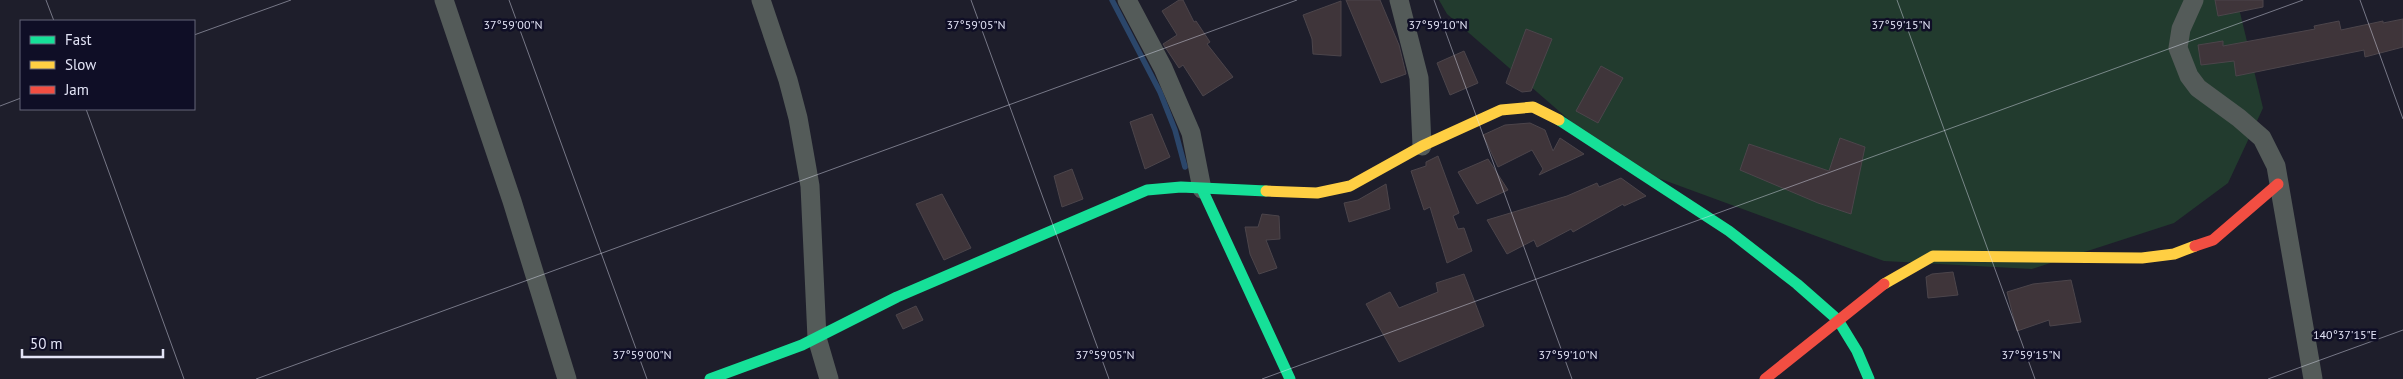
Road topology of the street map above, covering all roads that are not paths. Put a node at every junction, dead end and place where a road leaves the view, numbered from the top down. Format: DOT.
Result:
graph roads {
  1 [pos="444,0"];
  2 [pos="761,0"];
  3 [pos="1127,0"];
  4 [pos="1399,0"];
  5 [pos="2194,0"];
  6 [pos="1422,146"];
  7 [pos="2278,184"];
  8 [pos="1202,189"];
  9 [pos="1838,320"];
  10 [pos="817,338"];
  11 [pos="567,379"];
  12 [pos="710,379"];
  13 [pos="829,379"];
  14 [pos="1290,379"];
  15 [pos="1765,379"];
  16 [pos="1868,379"];
  17 [pos="2313,379"];
  1 -- 11 [label="street"];
  2 -- 10 [label="street"];
  3 -- 8 [label="street"];
  4 -- 6 [label="street"];
  5 -- 7 [label="street"];
  6 -- 8 [label="street"];
  6 -- 9 [label="street"];
  7 -- 9 [label="street"];
  7 -- 17 [label="street"];
  8 -- 10 [label="street"];
  8 -- 14 [label="street"];
  9 -- 15 [label="street"];
  9 -- 16 [label="street"];
  10 -- 12 [label="street"];
  10 -- 13 [label="street"];
}
